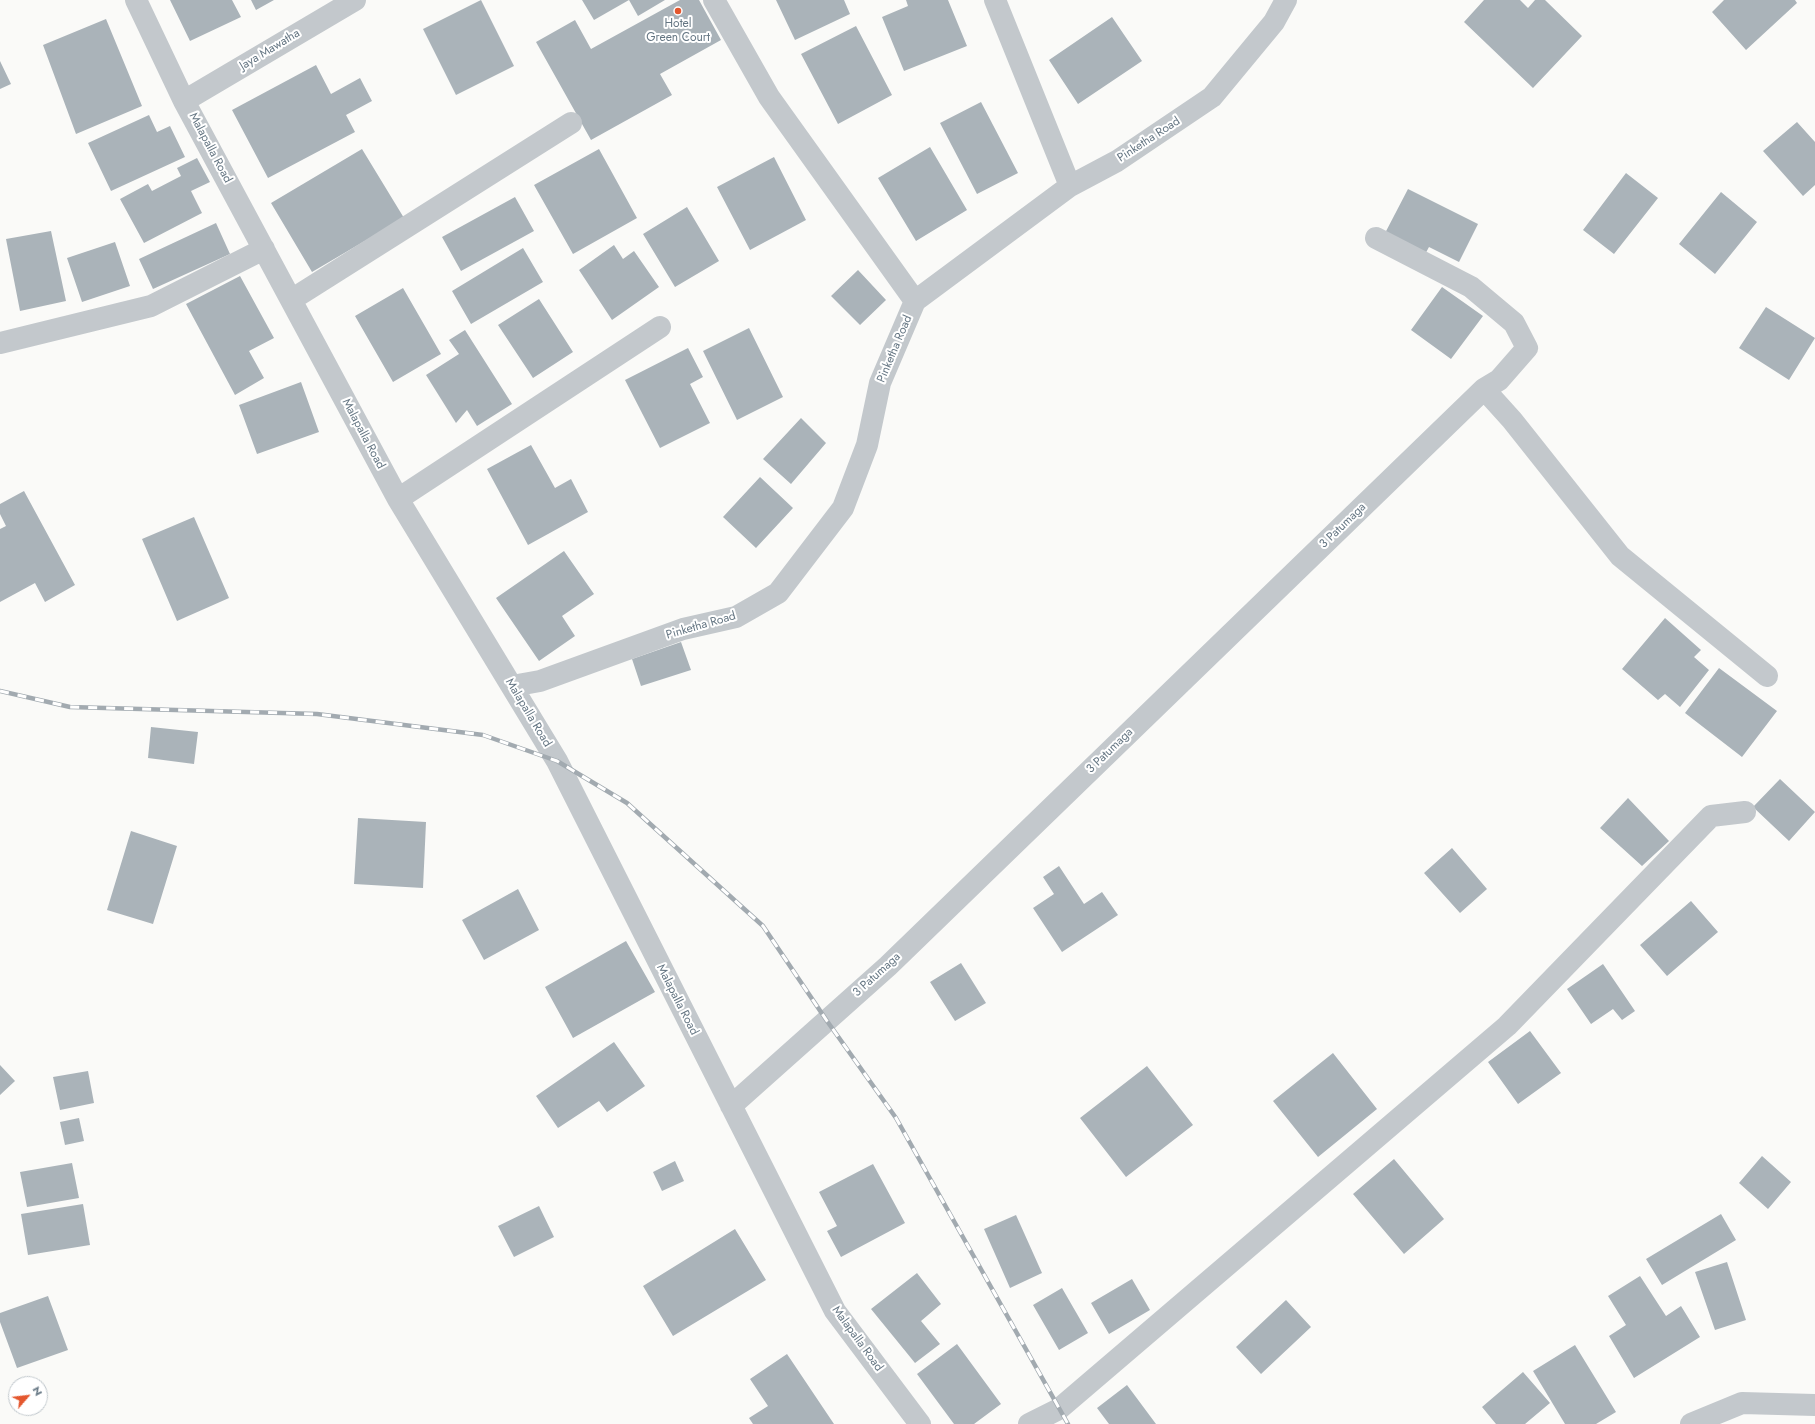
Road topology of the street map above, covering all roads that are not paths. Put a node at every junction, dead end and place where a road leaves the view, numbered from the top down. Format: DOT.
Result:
graph roads {
  1 [pos="136,0"];
  2 [pos="356,0"];
  3 [pos="714,0"];
  4 [pos="995,0"];
  5 [pos="1286,0"];
  6 [pos="184,101"];
  7 [pos="571,123"];
  8 [pos="1070,186"];
  9 [pos="1376,238"];
  10 [pos="264,249"];
  11 [pos="291,300"];
  12 [pos="915,301"];
  13 [pos="660,327"];
  14 [pos="0,343"];
  15 [pos="1484,389"];
  16 [pos="398,500"];
  17 [pos="1767,676"];
  18 [pos="512,686"];
  19 [pos="1745,812"];
  20 [pos="731,1106"];
  21 [pos="1815,1405"];
  22 [pos="920,1424"];
  23 [pos="1029,1424"];
  24 [pos="1691,1424"];
  1 -- 6 [label="street, Malapalla Road"];
  2 -- 6 [label="street, Jaya Mawatha"];
  3 -- 12 [label="street"];
  4 -- 8 [label="street"];
  5 -- 8 [label="street, Pinketha Road"];
  6 -- 10 [label="street, Malapalla Road"];
  7 -- 11 [label="street"];
  8 -- 12 [label="street, Pinketha Road"];
  9 -- 15 [label="street, 3 Patumaga"];
  10 -- 11 [label="street, Malapalla Road"];
  10 -- 14 [label="street"];
  11 -- 16 [label="street, Malapalla Road"];
  12 -- 18 [label="street, Pinketha Road"];
  13 -- 16 [label="street"];
  15 -- 17 [label="street"];
  15 -- 20 [label="street, 3 Patumaga"];
  16 -- 18 [label="street, Malapalla Road"];
  18 -- 20 [label="street, Malapalla Road"];
  19 -- 23 [label="street"];
  20 -- 22 [label="street, Malapalla Road"];
  21 -- 24 [label="street"];
}
